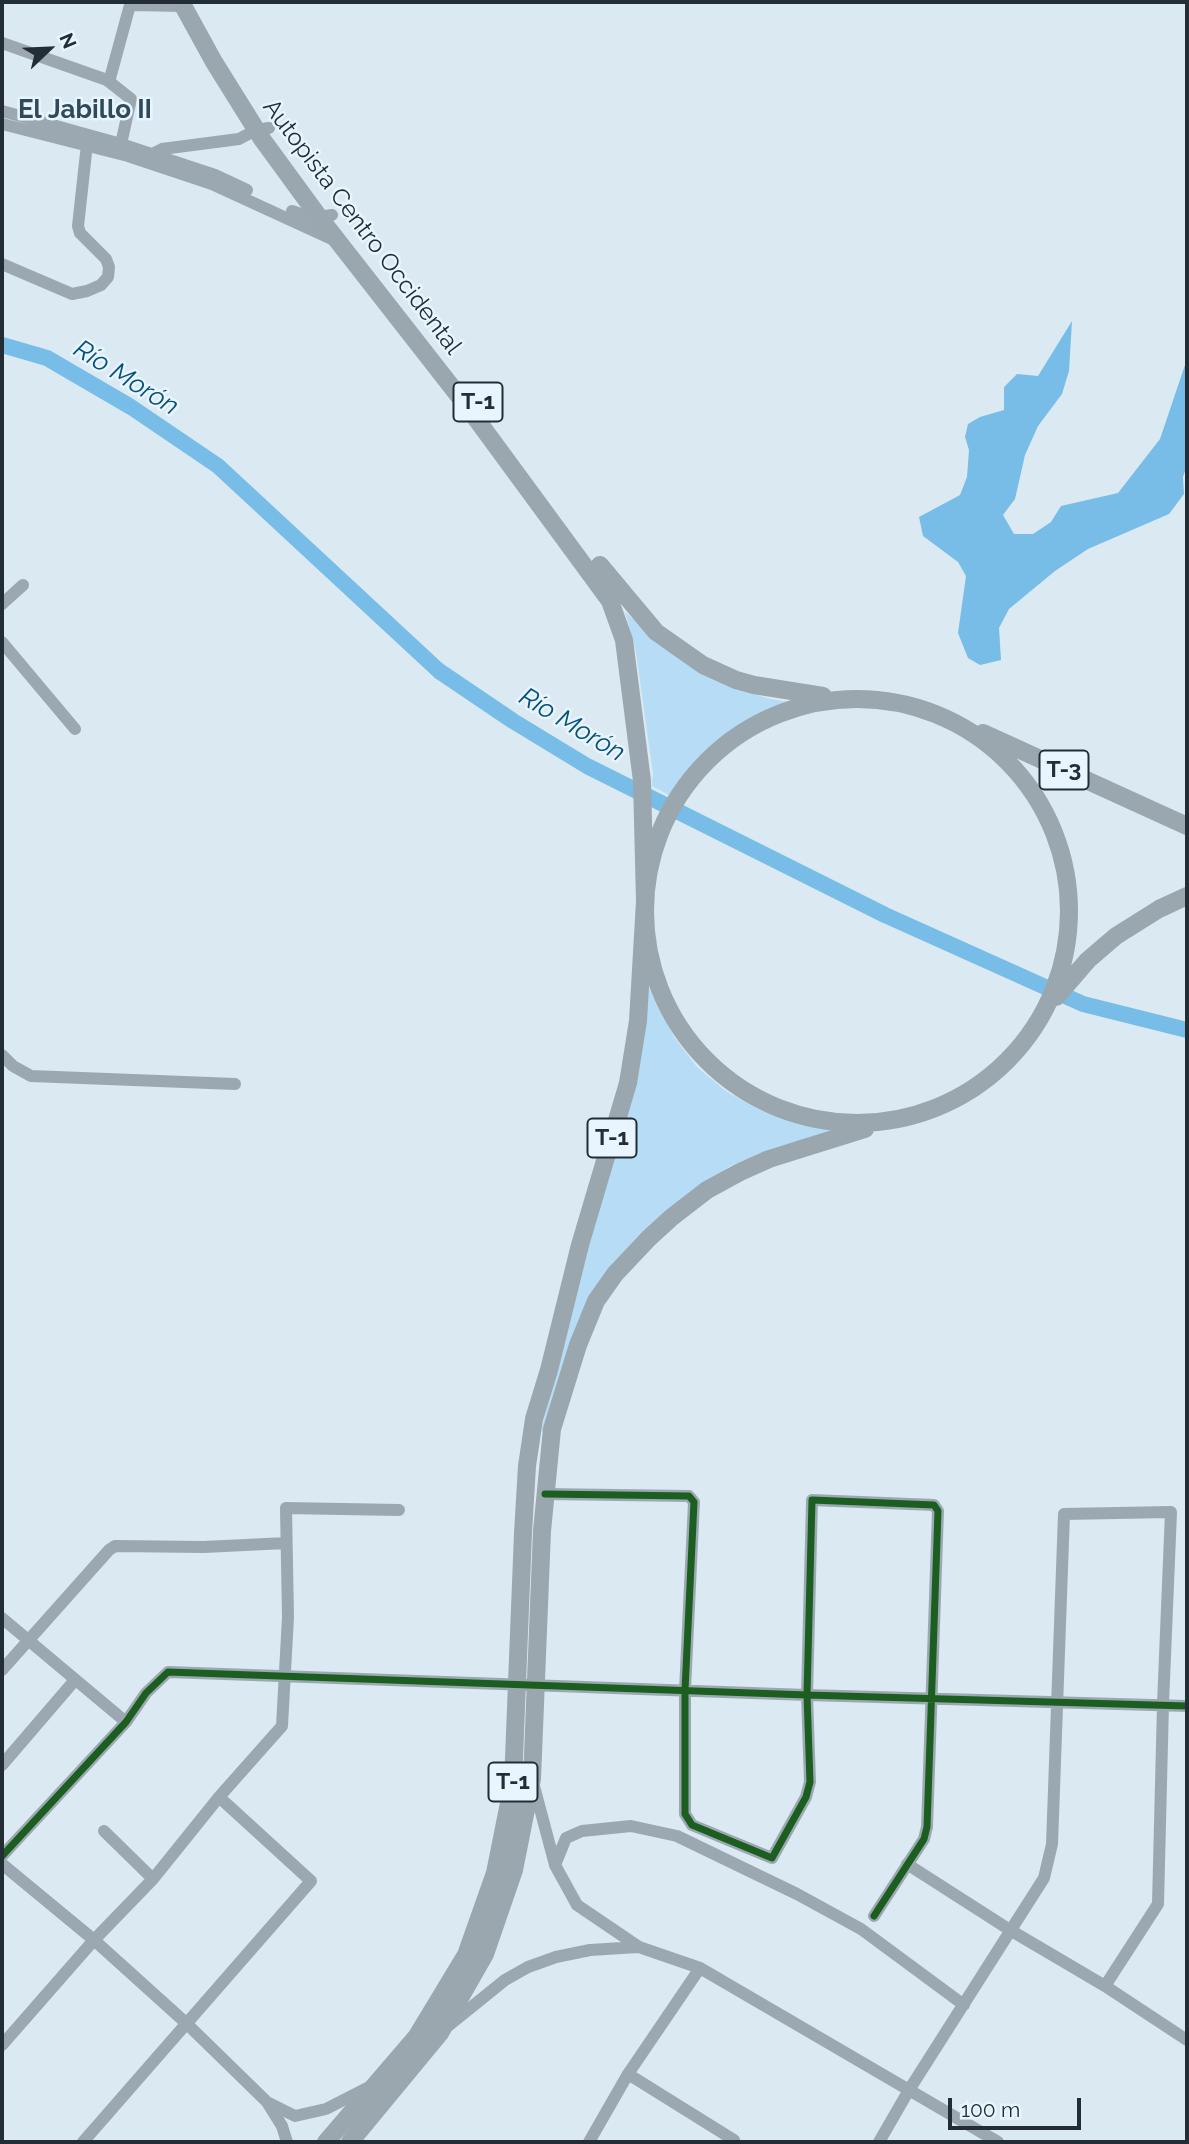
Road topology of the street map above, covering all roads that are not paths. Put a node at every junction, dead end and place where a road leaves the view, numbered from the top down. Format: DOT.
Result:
graph roads {
  1 [pos="186,3"];
  2 [pos="2,43"];
  3 [pos="109,82"];
  4 [pos="2,111"];
  5 [pos="2,124"];
  6 [pos="262,129"];
  7 [pos="87,144"];
  8 [pos="121,144"];
  9 [pos="152,154"];
  10 [pos="326,216"];
  11 [pos="340,243"];
  12 [pos="2,264"];
  13 [pos="23,585"];
  14 [pos="2,604"];
  15 [pos="2,642"];
  16 [pos="858,699"];
  17 [pos="940,716"];
  18 [pos="75,729"];
  19 [pos="1187,826"];
  20 [pos="1187,896"];
  21 [pos="645,901"];
  22 [pos="1061,983"];
  23 [pos="2,1055"];
  24 [pos="235,1084"];
  25 [pos="906,1118"];
  26 [pos="545,1494"];
  27 [pos="399,1510"];
  28 [pos="286,1543"];
  29 [pos="2,1618"];
  30 [pos="29,1639"];
  31 [pos="2,1670"];
  32 [pos="285,1676"];
  33 [pos="75,1680"];
  34 [pos="685,1690"];
  35 [pos="807,1696"];
  36 [pos="931,1698"];
  37 [pos="1056,1701"];
  38 [pos="1163,1704"];
  39 [pos="1187,1706"];
  40 [pos="126,1722"];
  41 [pos="2,1765"];
  42 [pos="532,1779"];
  43 [pos="219,1797"];
  44 [pos="104,1831"];
  45 [pos="2,1856"];
  46 [pos="2,1864"];
  47 [pos="907,1864"];
  48 [pos="555,1865"];
  49 [pos="153,1879"];
  50 [pos="874,1916"];
  51 [pos="1010,1930"];
  52 [pos="94,1940"];
  53 [pos="639,1947"];
  54 [pos="700,1968"];
  55 [pos="1105,1986"];
  56 [pos="964,2005"];
  57 [pos="186,2023"];
  58 [pos="440,2033"];
  59 [pos="1187,2040"];
  60 [pos="2,2045"];
  61 [pos="628,2074"];
  62 [pos="379,2082"];
  63 [pos="909,2091"];
  64 [pos="267,2102"];
  65 [pos="356,2139"];
  66 [pos="83,2142"];
  67 [pos="287,2142"];
  68 [pos="326,2142"];
  69 [pos="589,2142"];
  70 [pos="733,2142"];
  71 [pos="879,2142"];
  72 [pos="998,2142"];
  1 -- 3 [label="street"];
  1 -- 6 [label="highway, Autopista Centro Occidental / T-1"];
  2 -- 3 [label="street"];
  3 -- 8 [label="street"];
  4 -- 8 [label="street"];
  5 -- 7 [label="street"];
  6 -- 9 [label="street"];
  6 -- 10 [label="highway, Autopista Centro Occidental / T-1"];
  7 -- 11 [label="street"];
  7 -- 12 [label="street"];
  8 -- 9 [label="street"];
  9 -- 10 [label="street"];
  10 -- 11 [label="highway, Autopista Centro Occidental / T-1"];
  10 -- 16 [label="highway, Autopista Centro Occidental / T-1"];
  11 -- 21 [label="highway, Autopista Centro Occidental / T-1"];
  13 -- 14 [label="street"];
  15 -- 18 [label="street"];
  16 -- 17 [label="highway, T-1"];
  16 -- 21 [label="highway, T-1"];
  17 -- 19 [label="highway, T-3"];
  17 -- 22 [label="highway, T-1"];
  20 -- 22 [label="highway"];
  21 -- 25 [label="highway, T-1"];
  21 -- 62 [label="highway, T-1"];
  22 -- 25 [label="highway, T-1"];
  23 -- 24 [label="street"];
  25 -- 26 [label="highway, T-1"];
  26 -- 34 [label="street"];
  26 -- 42 [label="highway, T-1"];
  27 -- 28 [label="street"];
  28 -- 30 [label="street"];
  28 -- 32 [label="street"];
  29 -- 30 [label="street"];
  30 -- 31 [label="street"];
  30 -- 33 [label="street"];
  32 -- 34 [label="street"];
  32 -- 40 [label="street"];
  32 -- 43 [label="street"];
  33 -- 40 [label="street"];
  33 -- 41 [label="street"];
  34 -- 35 [label="street"];
  34 -- 35 [label="street"];
  35 -- 36 [label="street"];
  35 -- 36 [label="street"];
  36 -- 37 [label="street"];
  36 -- 47 [label="street"];
  37 -- 38 [label="street"];
  37 -- 38 [label="street"];
  37 -- 51 [label="street"];
  38 -- 39 [label="street"];
  38 -- 55 [label="street"];
  40 -- 45 [label="street"];
  42 -- 48 [label="street"];
  42 -- 58 [label="highway, T-1"];
  43 -- 49 [label="street"];
  43 -- 57 [label="street"];
  44 -- 49 [label="street"];
  46 -- 52 [label="street"];
  47 -- 50 [label="street"];
  47 -- 51 [label="street"];
  48 -- 53 [label="street"];
  48 -- 56 [label="street"];
  49 -- 52 [label="street"];
  51 -- 55 [label="street"];
  51 -- 56 [label="street"];
  52 -- 57 [label="street"];
  52 -- 60 [label="street"];
  53 -- 54 [label="street"];
  53 -- 58 [label="street"];
  54 -- 61 [label="street"];
  54 -- 63 [label="street"];
  55 -- 59 [label="street"];
  56 -- 63 [label="street"];
  57 -- 64 [label="street"];
  57 -- 66 [label="street"];
  58 -- 65 [label="highway, T-1"];
  61 -- 69 [label="street"];
  61 -- 70 [label="street"];
  62 -- 64 [label="street"];
  62 -- 68 [label="highway, T-1"];
  63 -- 71 [label="street"];
  63 -- 72 [label="street"];
  64 -- 67 [label="street"];
}
